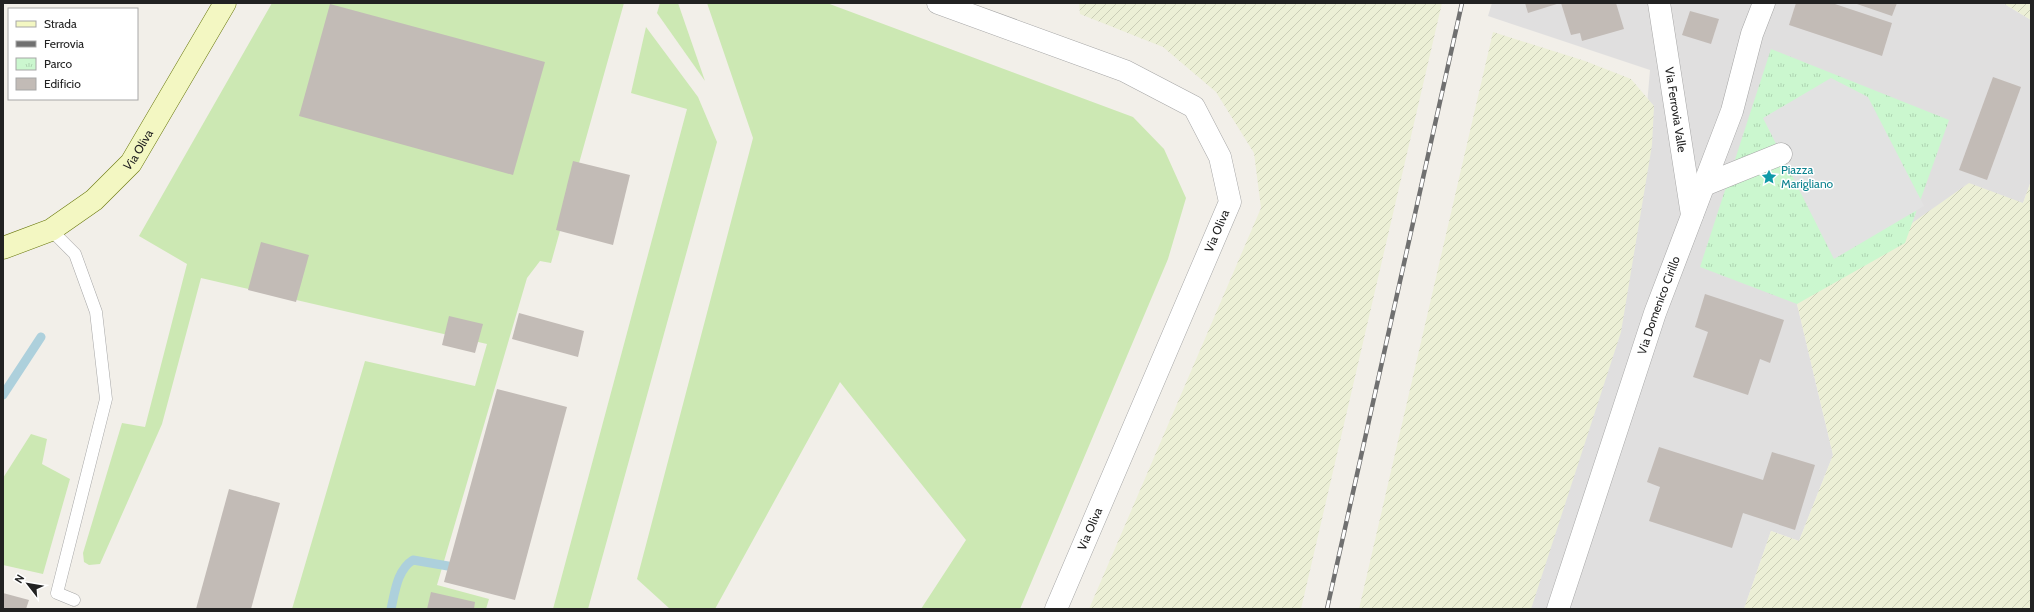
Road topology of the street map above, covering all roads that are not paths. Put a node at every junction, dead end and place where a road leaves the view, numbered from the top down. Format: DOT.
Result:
graph roads {
  1 [pos="225,3"];
  2 [pos="938,3"];
  3 [pos="1659,3"];
  4 [pos="1764,3"];
  5 [pos="1781,154"];
  6 [pos="1704,185"];
  7 [pos="1692,216"];
  8 [pos="51,230"];
  9 [pos="3,248"];
  10 [pos="74,600"];
  11 [pos="1056,609"];
  12 [pos="1558,609"];
  1 -- 8 [label="main road, Via Oliva"];
  2 -- 11 [label="street, Via Oliva"];
  3 -- 7 [label="street, Via Ferrovia Valle"];
  4 -- 6 [label="street, Via Domenico Cirillo"];
  5 -- 6 [label="street"];
  6 -- 7 [label="street, Via Domenico Cirillo"];
  7 -- 12 [label="street, Via Domenico Cirillo"];
  8 -- 9 [label="main road, Via Oliva"];
  8 -- 10 [label="lane"];
}
